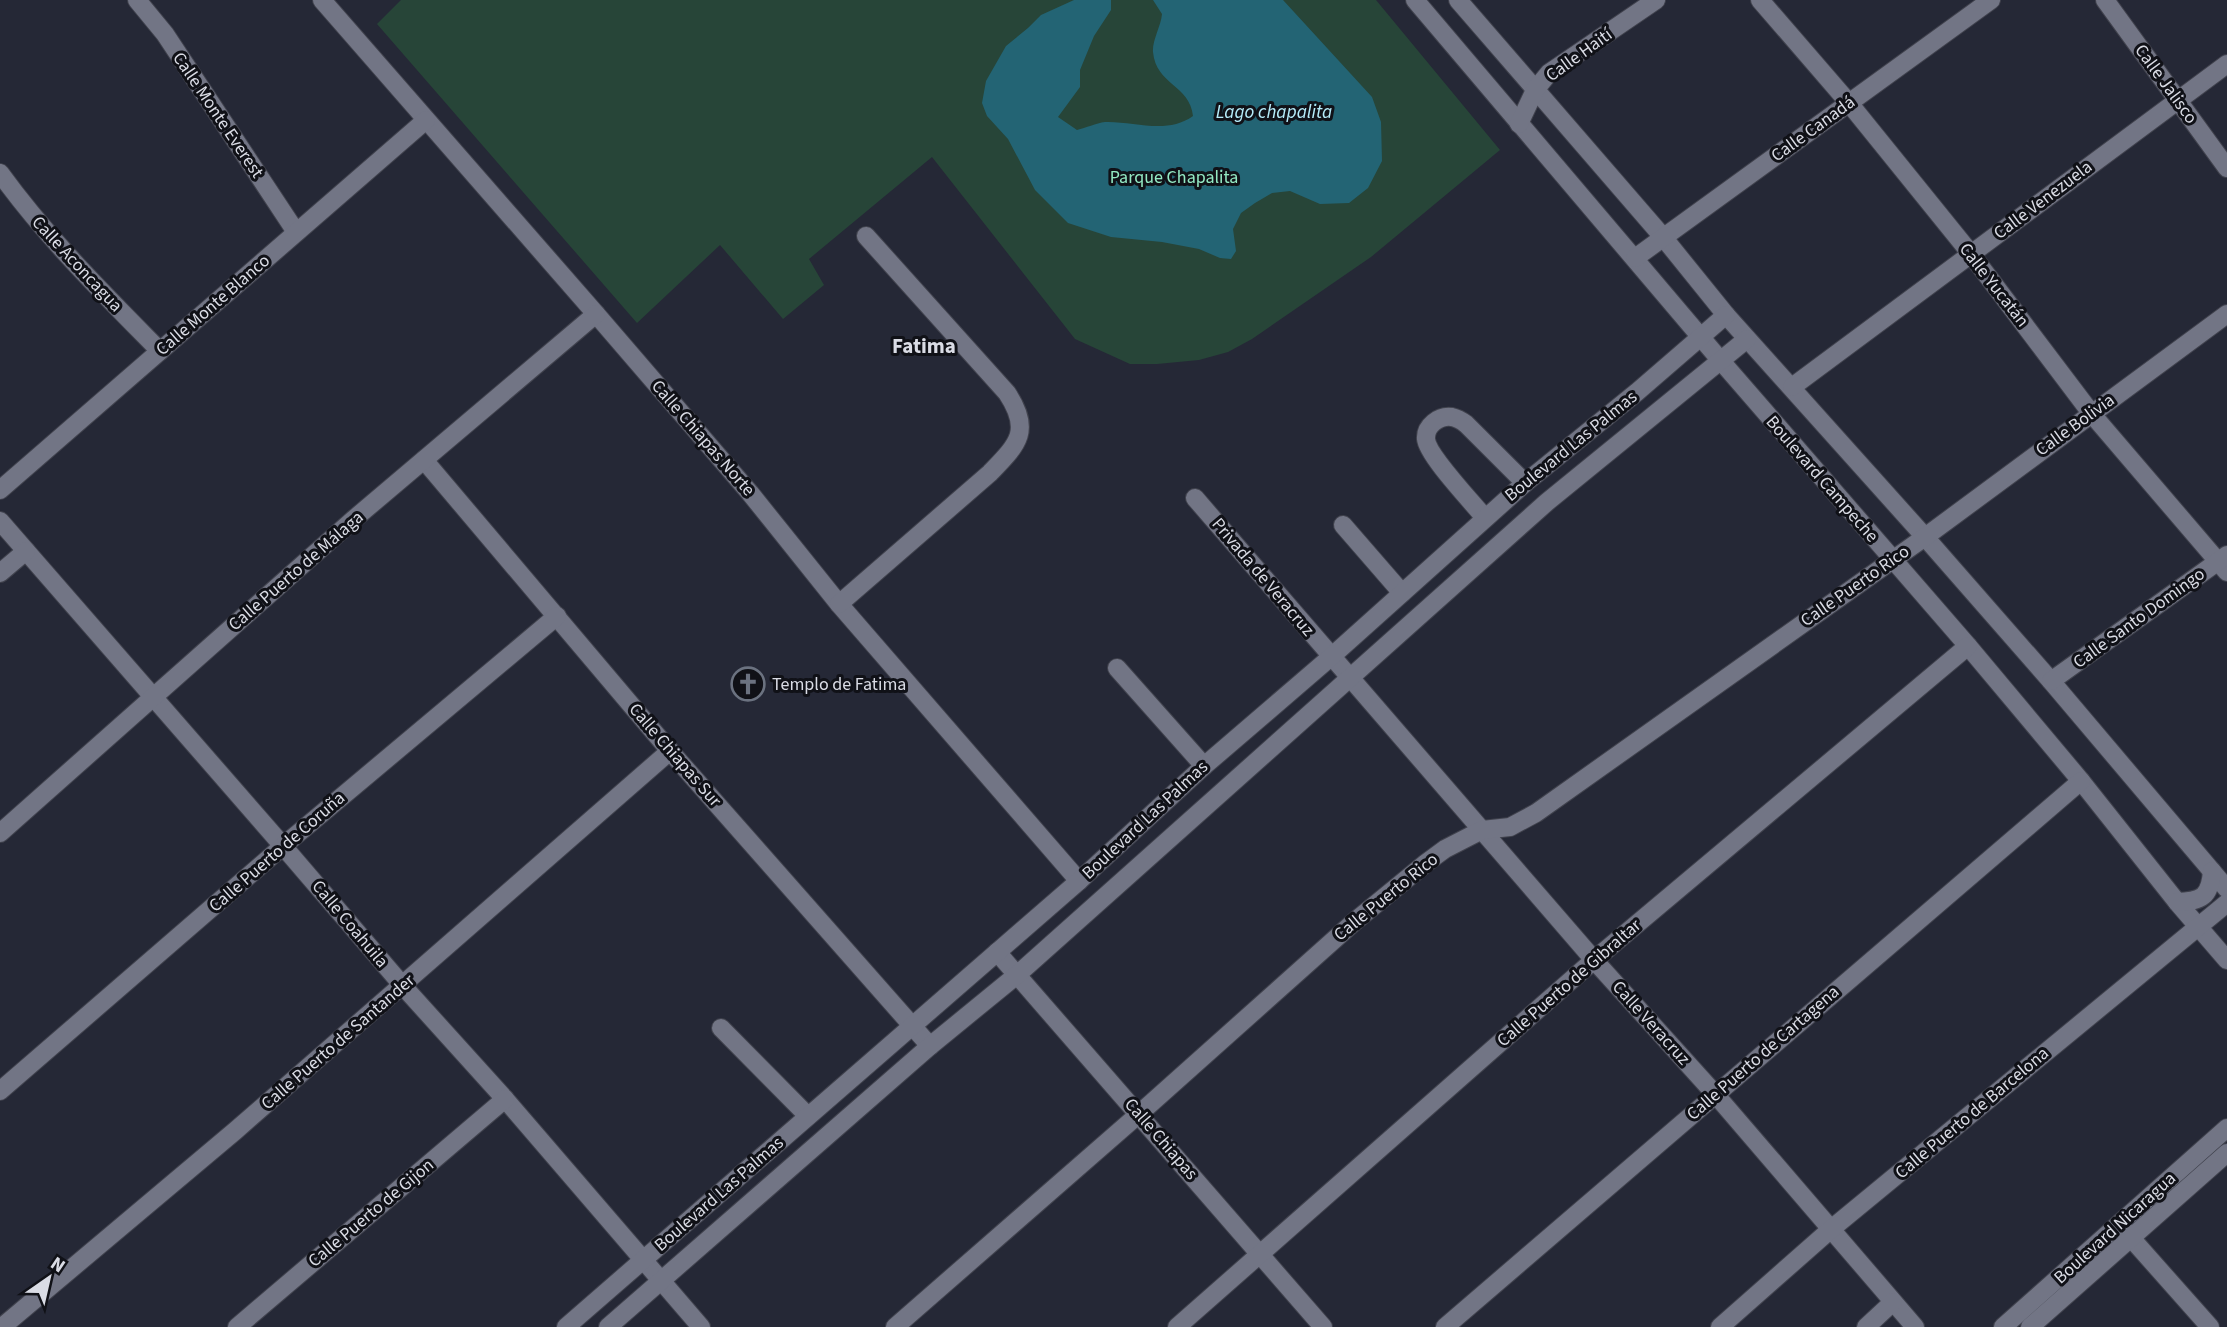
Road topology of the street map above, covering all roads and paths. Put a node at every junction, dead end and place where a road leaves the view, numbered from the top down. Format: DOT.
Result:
graph roads {
  1 [pos="137,0"];
  2 [pos="321,0"];
  3 [pos="1415,0"];
  4 [pos="1458,0"];
  5 [pos="1656,0"];
  6 [pos="1760,0"];
  7 [pos="1991,0"];
  8 [pos="2105,0"];
  9 [pos="2227,64"];
  10 [pos="1535,90"];
  11 [pos="2177,100"];
  12 [pos="1849,103"];
  13 [pos="426,120"];
  14 [pos="1519,124"];
  15 [pos="2227,168"];
  16 [pos="0,173"];
  17 [pos="296,232"];
  18 [pos="866,236"];
  19 [pos="1663,237"];
  20 [pos="1971,254"];
  21 [pos="1635,258"];
  22 [pos="596,314"];
  23 [pos="2227,314"];
  24 [pos="1726,315"];
  25 [pos="1701,337"];
  26 [pos="1747,339"];
  27 [pos="160,351"];
  28 [pos="1721,361"];
  29 [pos="1792,387"];
  30 [pos="2091,413"];
  31 [pos="424,460"];
  32 [pos="1525,483"];
  33 [pos="0,490"];
  34 [pos="1195,498"];
  35 [pos="1485,518"];
  36 [pos="0,521"];
  37 [pos="1343,525"];
  38 [pos="1925,537"];
  39 [pos="26,551"];
  40 [pos="1892,560"];
  41 [pos="2224,563"];
  42 [pos="0,573"];
  43 [pos="1402,593"];
  44 [pos="839,604"];
  45 [pos="557,616"];
  46 [pos="1968,646"];
  47 [pos="1332,656"];
  48 [pos="1117,668"];
  49 [pos="1350,678"];
  50 [pos="2051,681"];
  51 [pos="154,697"];
  52 [pos="670,751"];
  53 [pos="1204,766"];
  54 [pos="2081,781"];
  55 [pos="1482,830"];
  56 [pos="0,833"];
  57 [pos="284,846"];
  58 [pos="2212,871"];
  59 [pos="1079,881"];
  60 [pos="2227,889"];
  61 [pos="2177,902"];
  62 [pos="2227,902"];
  63 [pos="2198,926"];
  64 [pos="997,952"];
  65 [pos="1594,960"];
  66 [pos="2227,960"];
  67 [pos="1018,974"];
  68 [pos="403,986"];
  69 [pos="912,1026"];
  70 [pos="722,1028"];
  71 [pos="930,1046"];
  72 [pos="0,1091"];
  73 [pos="1715,1094"];
  74 [pos="505,1099"];
  75 [pos="1139,1114"];
  76 [pos="808,1116"];
  77 [pos="2227,1128"];
  78 [pos="2227,1153"];
  79 [pos="1830,1230"];
  80 [pos="2125,1231"];
  81 [pos="1260,1254"];
  82 [pos="643,1260"];
  83 [pos="661,1281"];
  84 [pos="1893,1302"];
  85 [pos="2,1327"];
  86 [pos="237,1327"];
  87 [pos="566,1327"];
  88 [pos="608,1327"];
  89 [pos="701,1327"];
  90 [pos="895,1327"];
  91 [pos="1177,1327"];
  92 [pos="1323,1327"];
  93 [pos="1446,1327"];
  94 [pos="1720,1327"];
  95 [pos="1866,1327"];
  96 [pos="1915,1327"];
  97 [pos="2003,1327"];
  98 [pos="2030,1327"];
  99 [pos="2210,1327"];
  1 -- 17 [label="street, Calle Monte Everest"];
  2 -- 13 [label="street, Calle Chiapas Norte"];
  3 -- 14 [label="street, Boulevard Campeche"];
  4 -- 10 [label="street"];
  5 -- 10 [label="street, Calle Haití"];
  6 -- 12 [label="street, Calle Yucatán"];
  7 -- 12 [label="street, Calle Canadá"];
  8 -- 11 [label="street, Calle Jalisco"];
  9 -- 11 [label="street, Calle Venezuela"];
  10 -- 14 [label="street, Calle Haití"];
  10 -- 19 [label="street"];
  11 -- 15 [label="street, Calle Jalisco"];
  11 -- 20 [label="street, Calle Venezuela"];
  12 -- 19 [label="street, Calle Canadá"];
  12 -- 20 [label="street, Calle Yucatán"];
  13 -- 17 [label="street, Calle Monte Blanco"];
  13 -- 22 [label="street, Calle Chiapas Norte"];
  14 -- 21 [label="street, Boulevard Campeche"];
  16 -- 27 [label="street, Calle Aconcagua"];
  17 -- 27 [label="street, Calle Monte Blanco"];
  18 -- 44 [label="street"];
  19 -- 21 [label="street, Calle Canadá"];
  19 -- 24 [label="street"];
  20 -- 29 [label="street, Calle Venezuela"];
  20 -- 30 [label="street, Calle Yucatán"];
  21 -- 25 [label="street, Boulevard Campeche"];
  22 -- 31 [label="street, Calle Puerto de Málaga"];
  22 -- 44 [label="street, Calle Chiapas Norte"];
  23 -- 30 [label="street, Calle Bolivia"];
  24 -- 25 [label="street, Boulevard Las Palmas"];
  24 -- 26 [label="street"];
  25 -- 28 [label="street, Boulevard Campeche"];
  25 -- 32 [label="street, Boulevard Las Palmas"];
  26 -- 28 [label="street, Boulevard Las Palmas"];
  26 -- 29 [label="street"];
  27 -- 33 [label="street, Calle Monte Blanco"];
  28 -- 40 [label="street, Boulevard Campeche"];
  28 -- 49 [label="street, Boulevard Las Palmas"];
  29 -- 38 [label="street"];
  30 -- 38 [label="street, Calle Bolivia"];
  30 -- 41 [label="street, Calle Yucatán"];
  31 -- 45 [label="street, Calle Chiapas Sur"];
  31 -- 51 [label="street, Calle Puerto de Málaga"];
  32 -- 35 [label="street, Boulevard Las Palmas"];
  32 -- 35 [label="street"];
  34 -- 47 [label="street, Privada de Veracruz"];
  35 -- 43 [label="street, Boulevard Las Palmas"];
  36 -- 39 [label="street, Calle Coahuila"];
  37 -- 43 [label="street"];
  38 -- 40 [label="street, Calle Puerto Rico"];
  38 -- 50 [label="street"];
  39 -- 42 [label="street"];
  39 -- 51 [label="street, Calle Coahuila"];
  40 -- 46 [label="street, Boulevard Campeche"];
  40 -- 55 [label="street, Calle Puerto Rico"];
  41 -- 50 [label="street, Calle Santo Domingo"];
  43 -- 47 [label="street, Boulevard Las Palmas"];
  44 -- 59 [label="street, Calle Chiapas Norte"];
  45 -- 52 [label="street, Calle Chiapas Sur"];
  45 -- 57 [label="street, Calle Puerto de Coruña"];
  46 -- 54 [label="street, Boulevard Campeche"];
  46 -- 65 [label="street, Calle Puerto de Gibraltar"];
  47 -- 49 [label="street, Calle Veracruz"];
  47 -- 53 [label="street, Boulevard Las Palmas"];
  48 -- 53 [label="street"];
  49 -- 55 [label="street, Calle Veracruz"];
  49 -- 67 [label="street, Boulevard Las Palmas"];
  50 -- 58 [label="street"];
  51 -- 56 [label="street, Calle Puerto de Málaga"];
  51 -- 57 [label="street, Calle Coahuila"];
  52 -- 68 [label="street, Calle Puerto de Santander"];
  52 -- 69 [label="street, Calle Chiapas Sur"];
  53 -- 59 [label="street, Boulevard Las Palmas"];
  54 -- 61 [label="street, Boulevard Campeche"];
  54 -- 73 [label="street, Calle Puerto de Cartagena"];
  55 -- 65 [label="street, Calle Veracruz"];
  55 -- 75 [label="street, Calle Puerto Rico"];
  57 -- 68 [label="street, Calle Coahuila"];
  57 -- 72 [label="street, Calle Puerto de Coruña"];
  58 -- 60 [label="street"];
  58 -- 61 [label="street"];
  59 -- 64 [label="street, Boulevard Las Palmas"];
  61 -- 63 [label="street, Boulevard Campeche"];
  62 -- 63 [label="street, Calle Puerto de Barcelona"];
  63 -- 66 [label="street, Boulevard Campeche"];
  63 -- 79 [label="street, Calle Puerto de Barcelona"];
  64 -- 67 [label="street, Calle Chiapas"];
  64 -- 69 [label="street, Boulevard Las Palmas"];
  65 -- 73 [label="street, Calle Veracruz"];
  65 -- 81 [label="street, Calle Puerto de Gibraltar"];
  67 -- 71 [label="street, Boulevard Las Palmas"];
  67 -- 75 [label="street, Calle Chiapas"];
  68 -- 74 [label="street, Calle Coahuila"];
  68 -- 85 [label="street, Calle Puerto de Santander"];
  69 -- 71 [label="street, Calle Chiapas Sur"];
  69 -- 76 [label="street, Boulevard Las Palmas"];
  70 -- 76 [label="street"];
  71 -- 83 [label="street, Boulevard Las Palmas"];
  73 -- 79 [label="street, Calle Veracruz"];
  73 -- 93 [label="street, Calle Puerto de Cartagena"];
  74 -- 82 [label="street, Calle Coahuila"];
  74 -- 86 [label="street, Calle Puerto de Gijon"];
  75 -- 81 [label="street, Calle Chiapas"];
  75 -- 90 [label="street, Calle Puerto Rico"];
  76 -- 82 [label="street, Boulevard Las Palmas"];
  77 -- 80 [label="street, Boulevard Nicaragua"];
  78 -- 80 [label="street, Boulevard Nicaragua"];
  79 -- 84 [label="street, Calle Veracruz"];
  79 -- 94 [label="street, Calle Puerto de Barcelona"];
  80 -- 97 [label="street, Boulevard Nicaragua"];
  80 -- 98 [label="street, Boulevard Nicaragua"];
  80 -- 99 [label="street"];
  81 -- 91 [label="street, Calle Puerto de Gibraltar"];
  81 -- 92 [label="street, Calle Chiapas"];
  82 -- 83 [label="street, Calle Coahuila"];
  82 -- 87 [label="street, Boulevard Las Palmas"];
  83 -- 88 [label="street, Boulevard Las Palmas"];
  83 -- 89 [label="street, Calle Coahuila"];
  84 -- 95 [label="street"];
  84 -- 96 [label="street, Calle Veracruz"];
}
